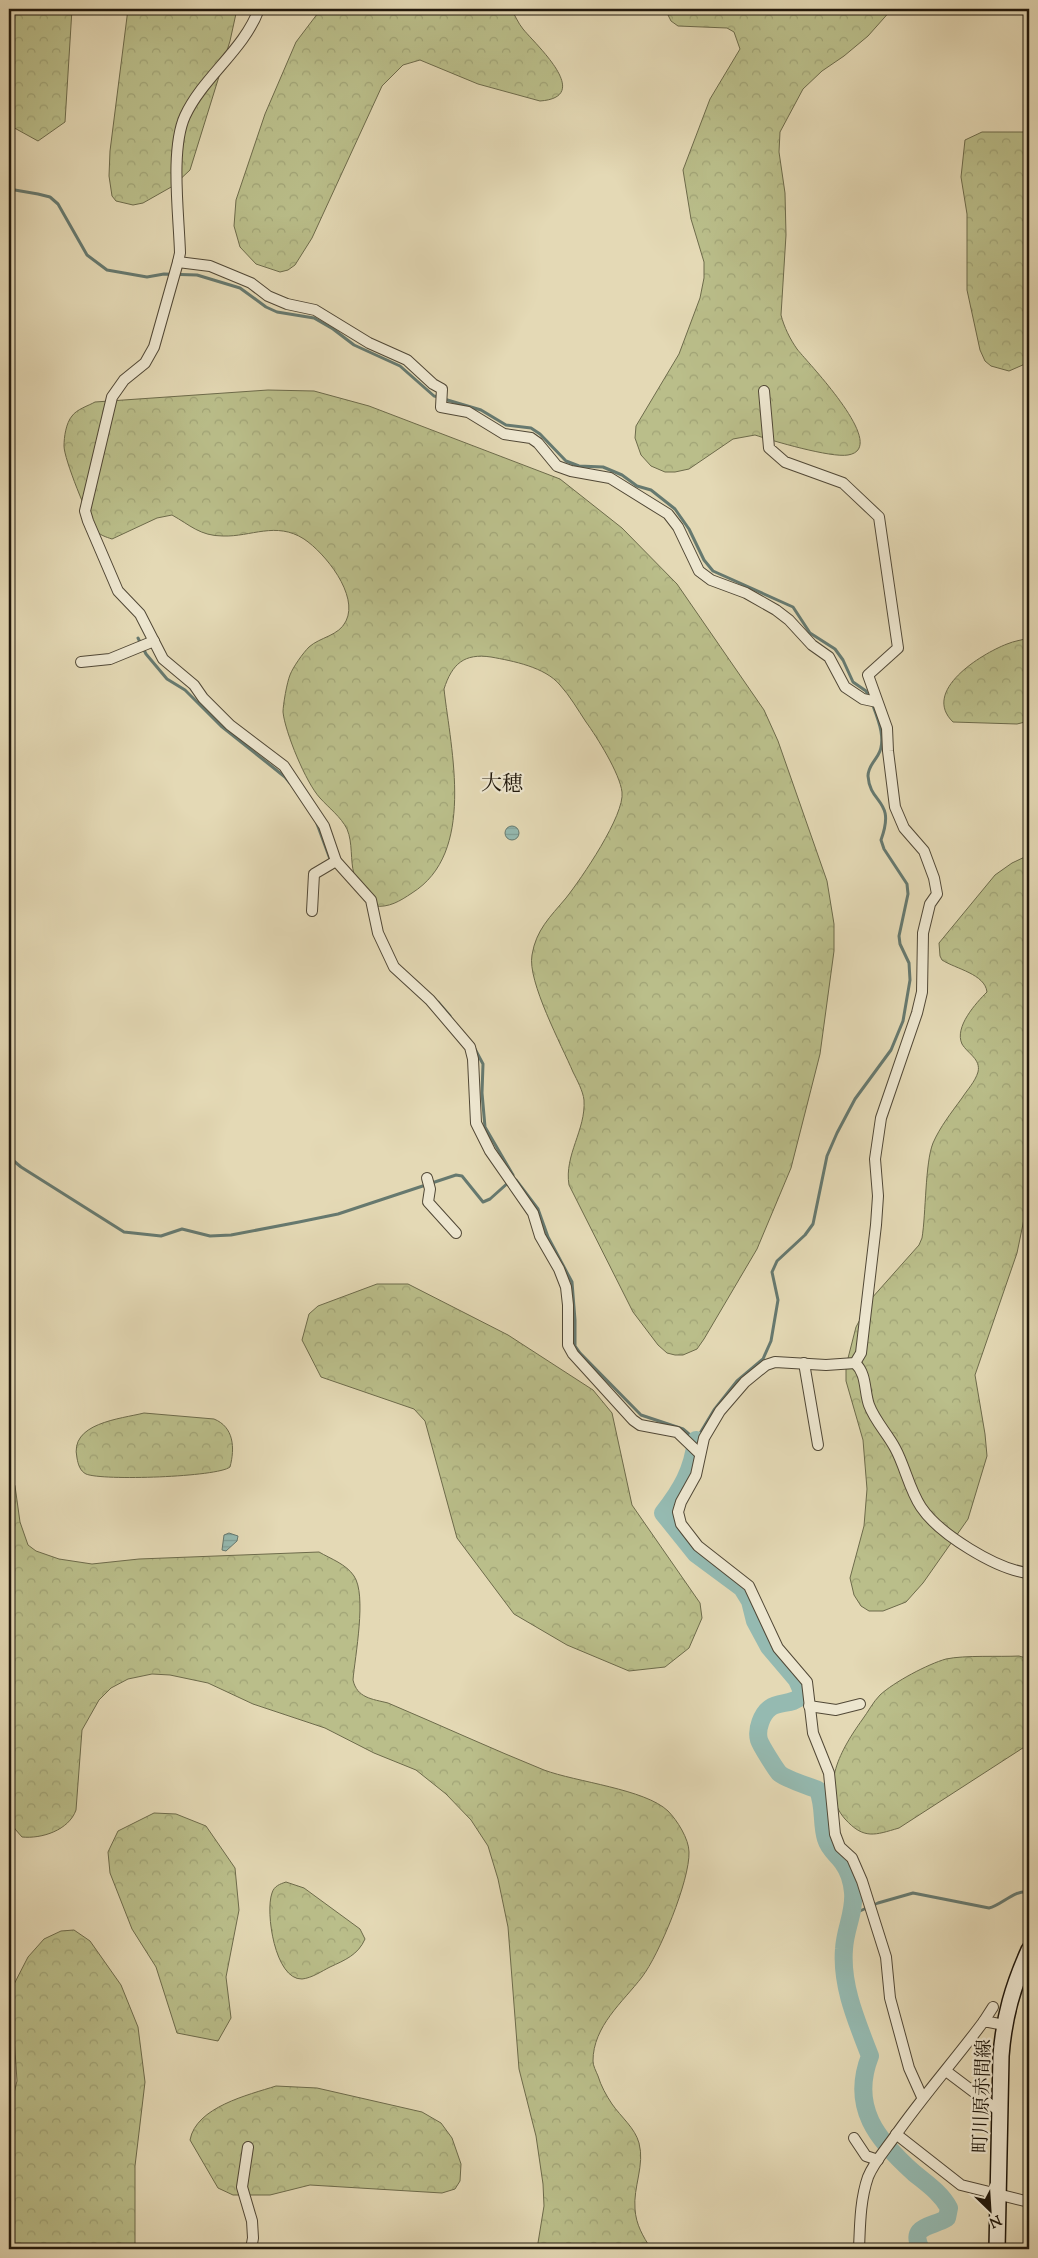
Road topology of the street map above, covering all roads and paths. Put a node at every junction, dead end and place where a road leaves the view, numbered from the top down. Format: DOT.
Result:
graph roads {
  1 [pos="259,9"];
  2 [pos="178,262"];
  3 [pos="764,392"];
  4 [pos="154,641"];
  5 [pos="81,662"];
  6 [pos="877,702"];
  7 [pos="336,861"];
  8 [pos="312,911"];
  9 [pos="427,1178"];
  10 [pos="456,1233"];
  11 [pos="804,1363"];
  12 [pos="855,1363"];
  13 [pos="818,1445"];
  14 [pos="700,1454"];
  15 [pos="1029,1573"];
  16 [pos="860,1704"];
  17 [pos="809,1706"];
  18 [pos="1029,1950"];
  19 [pos="993,2007"];
  20 [pos="984,2021"];
  21 [pos="1004,2025"];
  22 [pos="946,2071"];
  23 [pos="922,2097"];
  24 [pos="999,2111"];
  25 [pos="896,2134"];
  26 [pos="854,2138"];
  27 [pos="248,2147"];
  28 [pos="878,2160"];
  29 [pos="998,2194"];
  30 [pos="1029,2202"];
  31 [pos="252,2249"];
  32 [pos="859,2249"];
  33 [pos="997,2249"];
  1 -- 2 [label="street"];
  2 -- 4 [label="street"];
  2 -- 6 [label="street"];
  3 -- 6 [label="street"];
  4 -- 5 [label="street"];
  4 -- 7 [label="street"];
  6 -- 12 [label="street"];
  7 -- 8 [label="street"];
  7 -- 14 [label="street"];
  9 -- 10 [label="street"];
  11 -- 12 [label="street"];
  11 -- 13 [label="street"];
  11 -- 14 [label="street"];
  12 -- 15 [label="street"];
  14 -- 17 [label="street"];
  16 -- 17 [label="street"];
  17 -- 23 [label="street"];
  18 -- 21 [label="main road, 町川原赤間線"];
  19 -- 20 [label="street"];
  20 -- 21 [label="street"];
  20 -- 22 [label="street"];
  21 -- 24 [label="main road, 町川原赤間線"];
  22 -- 23 [label="street"];
  22 -- 24 [label="street"];
  23 -- 25 [label="street"];
  24 -- 29 [label="main road, 町川原赤間線"];
  25 -- 28 [label="street"];
  25 -- 29 [label="street"];
  26 -- 28 [label="street"];
  27 -- 31 [label="street"];
  28 -- 32 [label="street"];
  29 -- 30 [label="street"];
  29 -- 33 [label="main road, 町川原赤間線"];
}
